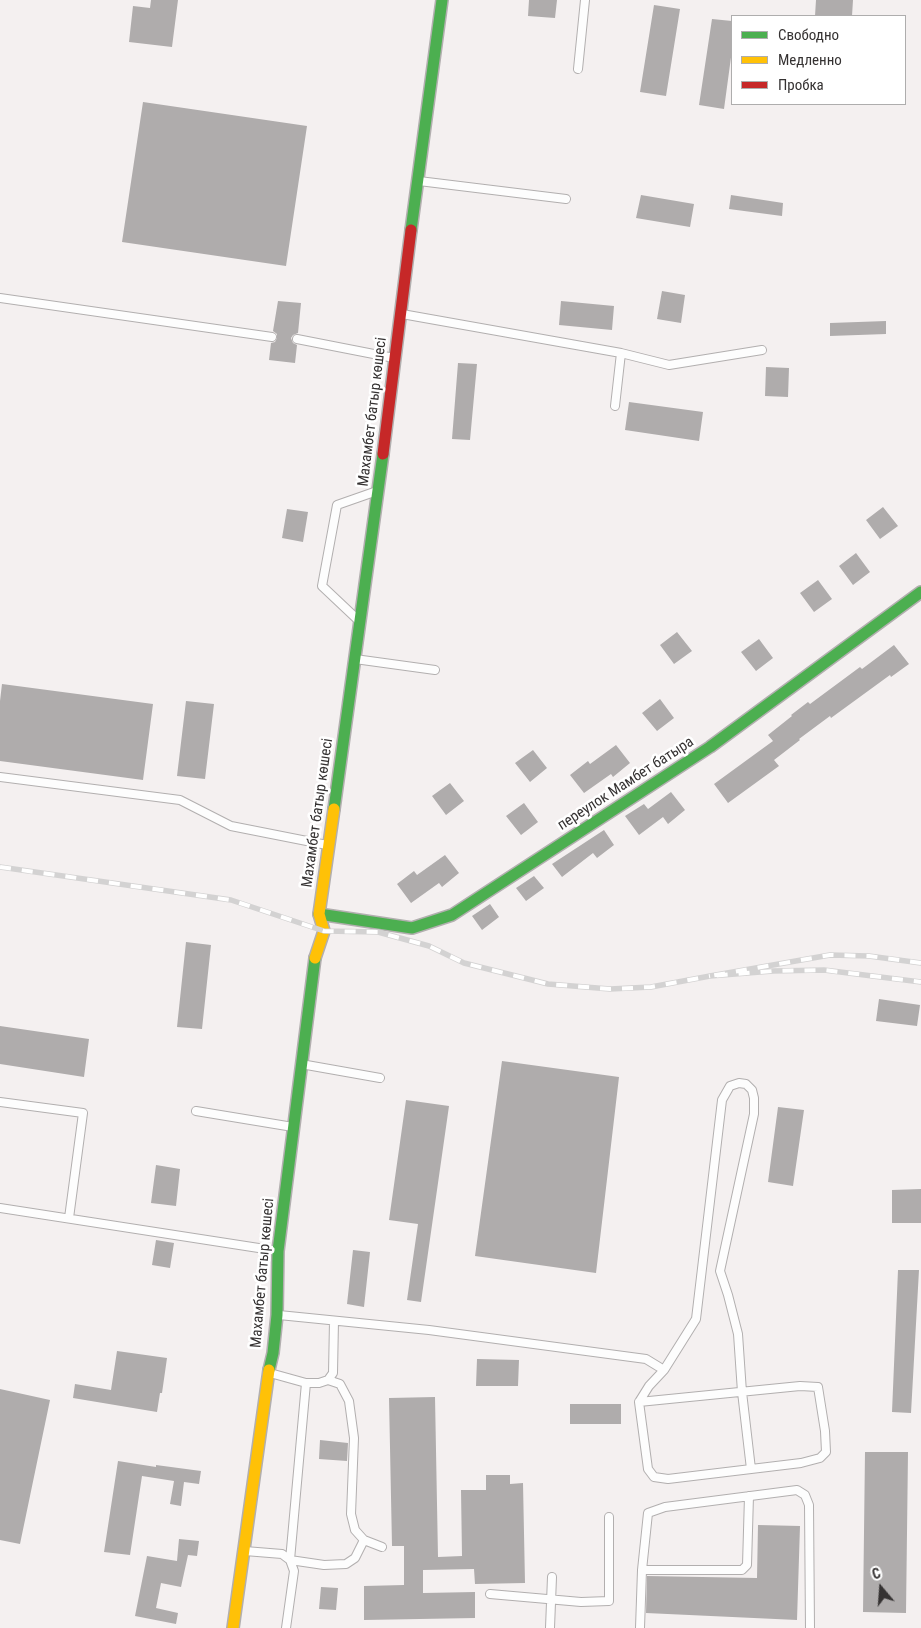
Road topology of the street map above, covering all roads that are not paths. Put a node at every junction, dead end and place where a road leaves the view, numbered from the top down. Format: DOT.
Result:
graph roads {
  1 [pos="439,0"];
  2 [pos="585,0"];
  3 [pos="578,69"];
  4 [pos="417,181"];
  5 [pos="566,199"];
  6 [pos="0,298"];
  7 [pos="400,314"];
  8 [pos="272,337"];
  9 [pos="298,339"];
  10 [pos="762,350"];
  11 [pos="620,353"];
  12 [pos="394,358"];
  13 [pos="615,406"];
  14 [pos="379,490"];
  15 [pos="921,592"];
  16 [pos="360,622"];
  17 [pos="355,659"];
  18 [pos="434,670"];
  19 [pos="0,777"];
  20 [pos="329,845"];
  21 [pos="319,914"];
  22 [pos="301,1064"];
  23 [pos="380,1078"];
  24 [pos="0,1102"];
  25 [pos="196,1111"];
  26 [pos="293,1127"];
  27 [pos="0,1208"];
  28 [pos="69,1218"];
  29 [pos="278,1251"];
  30 [pos="277,1314"];
  31 [pos="334,1321"];
  32 [pos="664,1370"];
  33 [pos="268,1372"];
  34 [pos="328,1380"];
  35 [pos="306,1383"];
  36 [pos="742,1392"];
  37 [pos="639,1402"];
  38 [pos="751,1469"];
  39 [pos="749,1496"];
  40 [pos="609,1517"];
  41 [pos="364,1540"];
  42 [pos="382,1547"];
  43 [pos="243,1551"];
  44 [pos="290,1560"];
  45 [pos="642,1570"];
  46 [pos="552,1577"];
  47 [pos="490,1594"];
  48 [pos="551,1599"];
  49 [pos="233,1628"];
  50 [pos="286,1628"];
  51 [pos="550,1628"];
  52 [pos="640,1628"];
  53 [pos="810,1628"];
  1 -- 4 [label="street, Махамбет батыр көшесі"];
  2 -- 3 [label="lane"];
  4 -- 5 [label="lane"];
  4 -- 7 [label="street, Махамбет батыр көшесі"];
  6 -- 8 [label="lane"];
  7 -- 11 [label="lane"];
  7 -- 12 [label="street, Махамбет батыр көшесі"];
  9 -- 12 [label="lane"];
  10 -- 11 [label="lane"];
  11 -- 13 [label="lane"];
  12 -- 14 [label="street, Махамбет батыр көшесі"];
  14 -- 16 [label="street, Махамбет батыр көшесі"];
  14 -- 16 [label="lane"];
  15 -- 21 [label="street, переулок Мамбет батыра"];
  16 -- 17 [label="street, Махамбет батыр көшесі"];
  17 -- 18 [label="lane"];
  17 -- 20 [label="street, Махамбет батыр көшесі"];
  19 -- 20 [label="lane"];
  20 -- 21 [label="street, Махамбет батыр көшесі"];
  21 -- 22 [label="street, Махамбет батыр көшесі"];
  22 -- 23 [label="lane"];
  22 -- 26 [label="street, Махамбет батыр көшесі"];
  24 -- 28 [label="lane"];
  25 -- 26 [label="lane"];
  26 -- 29 [label="street, Махамбет батыр көшесі"];
  27 -- 28 [label="lane"];
  28 -- 29 [label="lane"];
  29 -- 30 [label="street, Махамбет батыр көшесі"];
  30 -- 31 [label="lane"];
  30 -- 33 [label="street, Махамбет батыр көшесі"];
  31 -- 32 [label="lane"];
  31 -- 34 [label="lane"];
  32 -- 36 [label="lane"];
  32 -- 37 [label="lane"];
  33 -- 35 [label="lane"];
  33 -- 43 [label="street, Махамбет батыр көшесі"];
  34 -- 35 [label="lane"];
  34 -- 41 [label="lane"];
  35 -- 44 [label="lane"];
  36 -- 37 [label="lane"];
  36 -- 38 [label="lane"];
  36 -- 38 [label="lane"];
  37 -- 38 [label="lane"];
  39 -- 45 [label="lane"];
  39 -- 45 [label="lane"];
  39 -- 53 [label="lane"];
  40 -- 48 [label="lane"];
  41 -- 42 [label="lane"];
  41 -- 44 [label="lane"];
  43 -- 44 [label="lane"];
  43 -- 49 [label="street, Махамбет батыр көшесі"];
  44 -- 50 [label="lane"];
  45 -- 52 [label="lane"];
  46 -- 48 [label="lane"];
  47 -- 48 [label="lane"];
  48 -- 51 [label="lane"];
}
